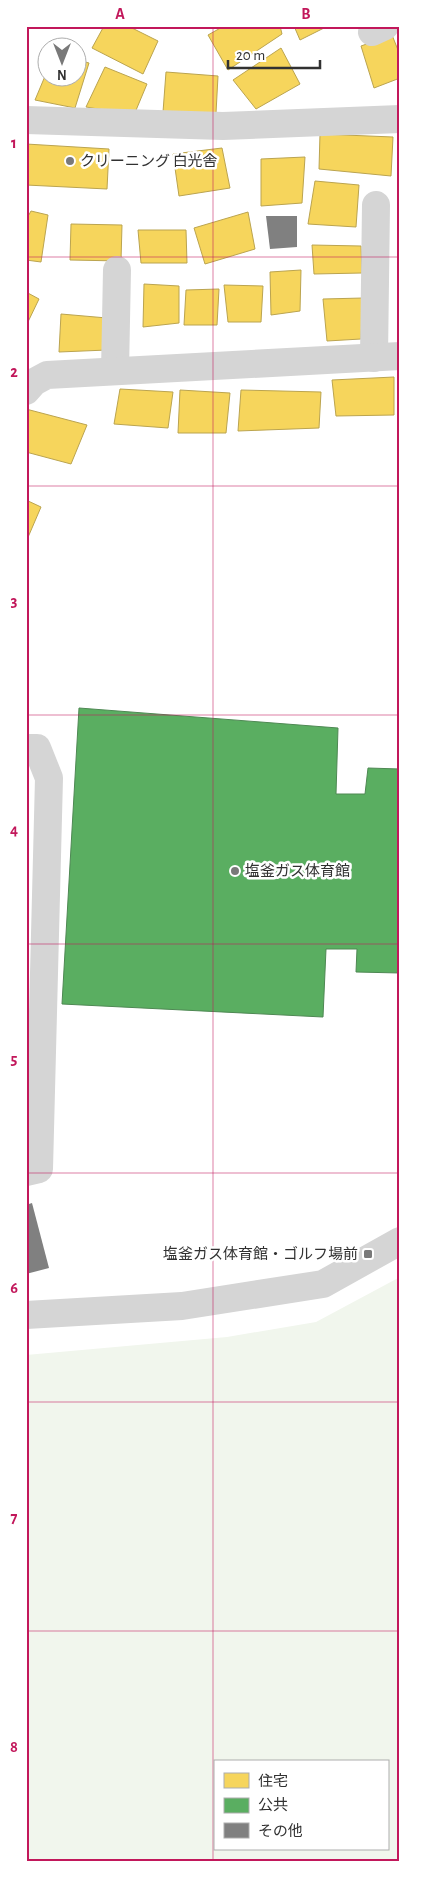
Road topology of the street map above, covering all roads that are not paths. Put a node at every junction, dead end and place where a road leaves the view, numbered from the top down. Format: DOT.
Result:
graph roads {
  1 [pos="400,119"];
  2 [pos="26,120"];
  3 [pos="376,205"];
  4 [pos="117,270"];
  5 [pos="387,357"];
  6 [pos="115,371"];
  7 [pos="26,391"];
  8 [pos="26,748"];
  9 [pos="26,1172"];
  10 [pos="400,1241"];
  11 [pos="26,1315"];
  1 -- 2 [label="street"];
  3 -- 5 [label="street"];
  4 -- 6 [label="street"];
  5 -- 6 [label="street"];
  6 -- 7 [label="street"];
  8 -- 9 [label="street"];
  10 -- 11 [label="street"];
}
